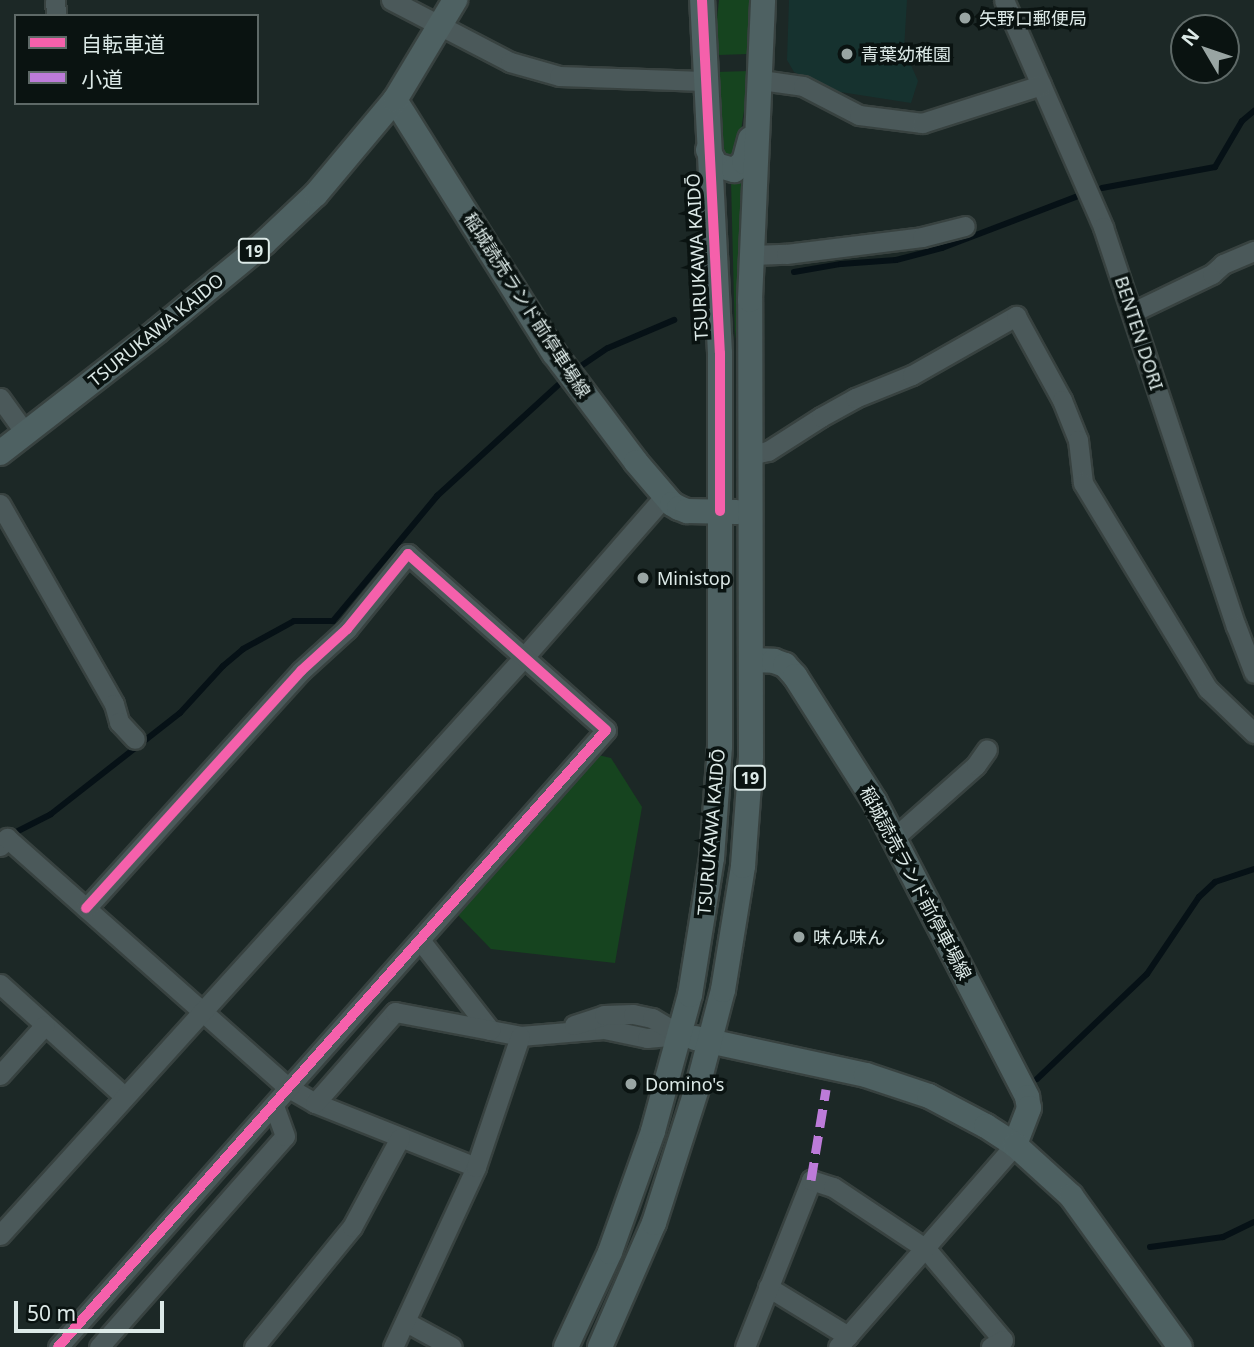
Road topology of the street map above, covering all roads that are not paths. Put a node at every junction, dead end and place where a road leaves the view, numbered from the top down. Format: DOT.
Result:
graph roads {
  1 [pos="391,0"];
  2 [pos="455,0"];
  3 [pos="702,0"];
  4 [pos="709,0"];
  5 [pos="763,0"];
  6 [pos="1004,0"];
  7 [pos="442,26"];
  8 [pos="703,50"];
  9 [pos="761,80"];
  10 [pos="704,81"];
  11 [pos="1041,85"];
  12 [pos="395,100"];
  13 [pos="708,150"];
  14 [pos="965,226"];
  15 [pos="1254,251"];
  16 [pos="752,255"];
  17 [pos="1133,312"];
  18 [pos="0,398"];
  19 [pos="26,434"];
  20 [pos="0,453"];
  21 [pos="750,455"];
  22 [pos="665,496"];
  23 [pos="0,504"];
  24 [pos="720,512"];
  25 [pos="750,512"];
  26 [pos="524,657"];
  27 [pos="751,660"];
  28 [pos="1254,673"];
  29 [pos="1254,733"];
  30 [pos="135,738"];
  31 [pos="987,749"];
  32 [pos="895,837"];
  33 [pos="0,846"];
  34 [pos="86,908"];
  35 [pos="420,940"];
  36 [pos="0,984"];
  37 [pos="203,1011"];
  38 [pos="45,1025"];
  39 [pos="490,1030"];
  40 [pos="680,1035"];
  41 [pos="520,1036"];
  42 [pos="710,1041"];
  43 [pos="0,1075"];
  44 [pos="289,1088"];
  45 [pos="124,1096"];
  46 [pos="315,1103"];
  47 [pos="274,1105"];
  48 [pos="400,1139"];
  49 [pos="1015,1144"];
  50 [pos="476,1167"];
  51 [pos="0,1235"];
  52 [pos="926,1249"];
  53 [pos="768,1287"];
  54 [pos="85,1318"];
  55 [pos="406,1322"];
  56 [pos="843,1341"];
  57 [pos="108,1344"];
  58 [pos="58,1347"];
  59 [pos="254,1347"];
  60 [pos="393,1347"];
  61 [pos="452,1347"];
  62 [pos="566,1347"];
  63 [pos="600,1347"];
  64 [pos="745,1347"];
  65 [pos="991,1347"];
  66 [pos="1180,1347"];
  1 -- 7 [label="street"];
  2 -- 7 [label="main road, TSURUKAWA KAIDO / 19"];
  3 -- 8 [label="main road, TSURUKAWA KAIDŌ / 19"];
  4 -- 8 [label="main road"];
  5 -- 9 [label="main road, TSURUKAWA KAIDŌ / 19"];
  6 -- 11 [label="street, BENTEN DORI"];
  7 -- 10 [label="street"];
  7 -- 12 [label="main road, TSURUKAWA KAIDO / 19"];
  8 -- 10 [label="main road, TSURUKAWA KAIDŌ / 19"];
  9 -- 11 [label="street"];
  9 -- 13 [label="main road"];
  9 -- 16 [label="main road, TSURUKAWA KAIDŌ / 19"];
  10 -- 13 [label="main road, TSURUKAWA KAIDŌ / 19"];
  11 -- 17 [label="street, BENTEN DORI"];
  12 -- 19 [label="main road, TSURUKAWA KAIDO / 19"];
  12 -- 22 [label="main road, 稲城読売ランド前停車場線"];
  13 -- 24 [label="main road, TSURUKAWA KAIDŌ / 19"];
  14 -- 16 [label="street"];
  15 -- 17 [label="street"];
  16 -- 21 [label="main road, TSURUKAWA KAIDŌ / 19"];
  17 -- 28 [label="street, BENTEN DORI"];
  18 -- 19 [label="street"];
  19 -- 20 [label="main road, TSURUKAWA KAIDO / 19"];
  21 -- 25 [label="main road, TSURUKAWA KAIDŌ / 19"];
  21 -- 29 [label="street"];
  22 -- 24 [label="main road, 稲城読売ランド前停車場線"];
  22 -- 26 [label="street"];
  23 -- 30 [label="street"];
  24 -- 25 [label="main road, 稲城読売ランド前停車場線"];
  24 -- 40 [label="main road, TSURUKAWA KAIDŌ / 19"];
  25 -- 27 [label="main road, TSURUKAWA KAIDŌ / 19"];
  26 -- 34 [label="street"];
  26 -- 35 [label="street"];
  26 -- 37 [label="street"];
  27 -- 32 [label="main road, 稲城読売ランド前停車場線"];
  27 -- 42 [label="main road, TSURUKAWA KAIDŌ / 19"];
  31 -- 32 [label="street"];
  32 -- 49 [label="main road, 稲城読売ランド前停車場線"];
  33 -- 34 [label="street"];
  34 -- 37 [label="street"];
  35 -- 39 [label="street"];
  35 -- 44 [label="street"];
  36 -- 38 [label="street"];
  37 -- 44 [label="street"];
  37 -- 45 [label="street"];
  38 -- 43 [label="street"];
  38 -- 45 [label="street"];
  39 -- 41 [label="street"];
  39 -- 46 [label="street"];
  40 -- 41 [label="street"];
  40 -- 42 [label="main road"];
  40 -- 62 [label="main road, TSURUKAWA KAIDŌ / 19"];
  41 -- 50 [label="street"];
  42 -- 49 [label="main road"];
  42 -- 63 [label="main road, TSURUKAWA KAIDŌ / 19"];
  44 -- 46 [label="street"];
  44 -- 47 [label="street"];
  45 -- 51 [label="street"];
  46 -- 48 [label="street"];
  47 -- 54 [label="street"];
  47 -- 57 [label="street"];
  48 -- 50 [label="street"];
  48 -- 59 [label="street"];
  49 -- 52 [label="street"];
  49 -- 66 [label="main road"];
  50 -- 55 [label="street"];
  52 -- 53 [label="street"];
  52 -- 56 [label="street"];
  52 -- 65 [label="street"];
  53 -- 56 [label="street"];
  53 -- 64 [label="street"];
  54 -- 57 [label="street"];
  54 -- 58 [label="street"];
  55 -- 60 [label="street"];
  55 -- 61 [label="street"];
}
